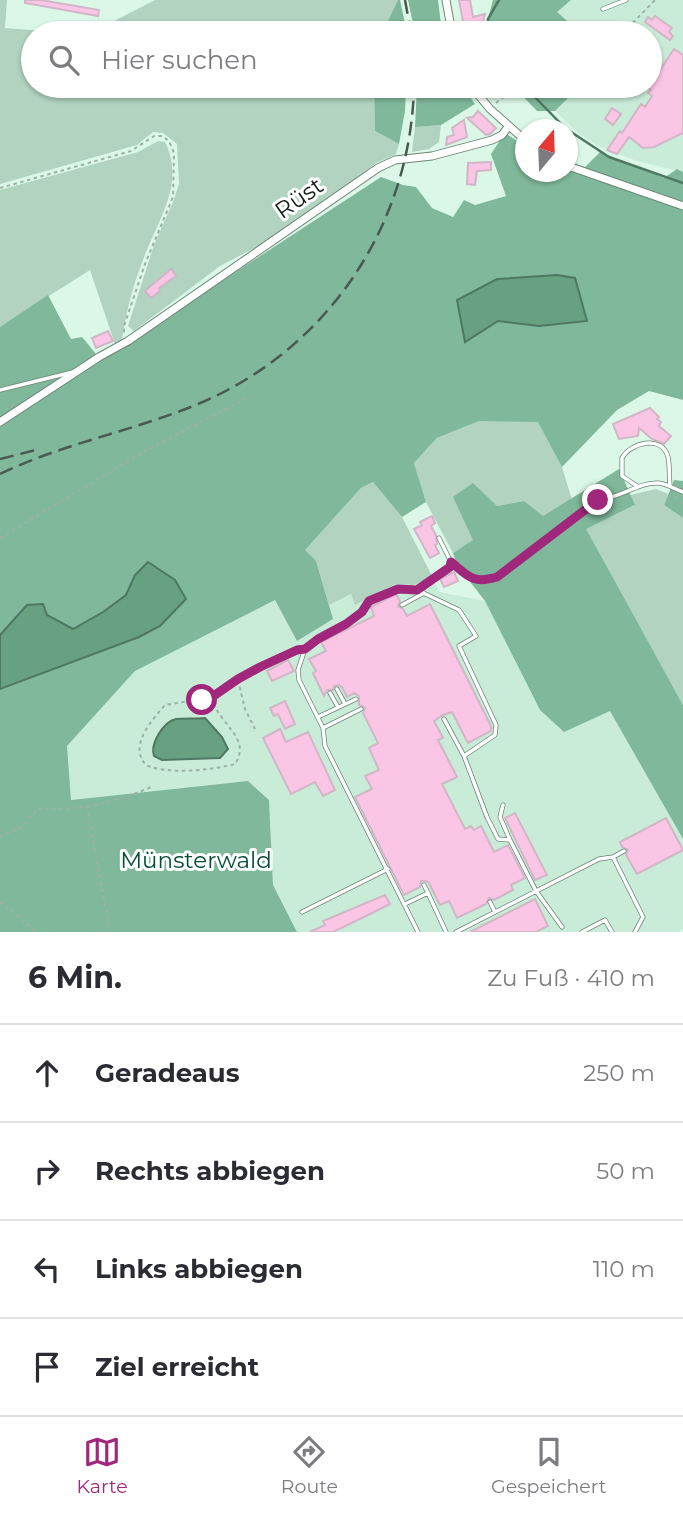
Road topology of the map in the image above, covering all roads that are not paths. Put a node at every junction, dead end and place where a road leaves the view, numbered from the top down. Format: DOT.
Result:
graph roads {
  1 [pos="446,0"];
  2 [pos="626,0"];
  3 [pos="603,9"];
  4 [pos="450,21"];
  5 [pos="481,98"];
  6 [pos="508,127"];
  7 [pos="515,132"];
  8 [pos="578,169"];
  9 [pos="683,206"];
  10 [pos="82,370"];
  11 [pos="0,390"];
  12 [pos="0,422"];
  13 [pos="637,486"];
  14 [pos="670,486"];
  15 [pos="683,492"];
  16 [pos="439,538"];
  17 [pos="451,562"];
  18 [pos="417,590"];
  19 [pos="424,593"];
  20 [pos="402,605"];
  21 [pos="337,689"];
  22 [pos="330,693"];
  23 [pos="356,699"];
  24 [pos="345,704"];
  25 [pos="338,707"];
  26 [pos="361,709"];
  27 [pos="317,717"];
  28 [pos="444,719"];
  29 [pos="323,728"];
  30 [pos="464,756"];
  31 [pos="503,805"];
  32 [pos="510,840"];
  33 [pos="624,851"];
  34 [pos="613,858"];
  35 [pos="388,869"];
  36 [pos="424,885"];
  37 [pos="536,891"];
  38 [pos="428,893"];
  39 [pos="490,902"];
  40 [pos="405,904"];
  41 [pos="302,912"];
  42 [pos="495,912"];
  43 [pos="562,926"];
  44 [pos="418,932"];
  45 [pos="446,932"];
  46 [pos="456,932"];
  47 [pos="582,932"];
  48 [pos="612,932"];
  49 [pos="635,932"];
  1 -- 4 [label="street"];
  2 -- 3 [label="lane"];
  5 -- 6 [label="street"];
  6 -- 7 [label="street"];
  6 -- 10 [label="street, Rüst"];
  8 -- 9 [label="street"];
  10 -- 11 [label="lane"];
  10 -- 12 [label="street, Rüst"];
  13 -- 14 [label="lane"];
  13 -- 14 [label="lane"];
  13 -- 17 [label="lane"];
  14 -- 15 [label="lane"];
  16 -- 17 [label="lane"];
  17 -- 18 [label="lane"];
  18 -- 19 [label="lane"];
  18 -- 27 [label="lane"];
  19 -- 20 [label="lane"];
  19 -- 30 [label="lane"];
  21 -- 24 [label="lane"];
  22 -- 25 [label="lane"];
  23 -- 24 [label="lane"];
  24 -- 25 [label="lane"];
  25 -- 27 [label="lane"];
  26 -- 29 [label="lane"];
  27 -- 29 [label="lane"];
  28 -- 30 [label="lane"];
  29 -- 35 [label="lane"];
  30 -- 32 [label="lane"];
  31 -- 32 [label="lane"];
  32 -- 37 [label="lane"];
  33 -- 34 [label="lane"];
  34 -- 37 [label="lane"];
  34 -- 49 [label="lane"];
  35 -- 40 [label="lane"];
  35 -- 41 [label="lane"];
  36 -- 38 [label="lane"];
  37 -- 42 [label="lane"];
  37 -- 43 [label="lane"];
  38 -- 40 [label="lane"];
  38 -- 45 [label="lane"];
  39 -- 42 [label="lane"];
  40 -- 44 [label="lane"];
  42 -- 46 [label="lane"];
  47 -- 48 [label="lane"];
}
